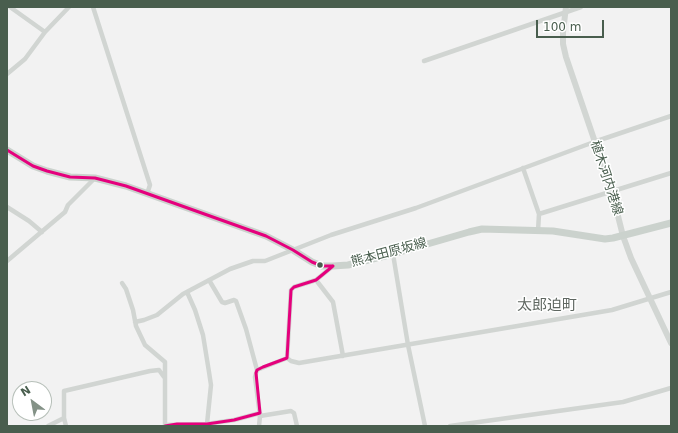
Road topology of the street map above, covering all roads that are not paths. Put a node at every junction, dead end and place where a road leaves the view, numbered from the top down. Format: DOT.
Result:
graph roads {
  1 [pos="10,7"];
  2 [pos="69,7"];
  3 [pos="93,7"];
  4 [pos="582,7"];
  5 [pos="565,10"];
  6 [pos="45,32"];
  7 [pos="424,60"];
  8 [pos="7,74"];
  9 [pos="671,116"];
  10 [pos="594,142"];
  11 [pos="7,150"];
  12 [pos="524,168"];
  13 [pos="671,173"];
  14 [pos="95,178"];
  15 [pos="612,192"];
  16 [pos="147,194"];
  17 [pos="7,207"];
  18 [pos="539,214"];
  19 [pos="671,223"];
  20 [pos="538,231"];
  21 [pos="42,232"];
  22 [pos="623,236"];
  23 [pos="293,250"];
  24 [pos="393,254"];
  25 [pos="7,261"];
  26 [pos="333,266"];
  27 [pos="209,280"];
  28 [pos="316,280"];
  29 [pos="122,283"];
  30 [pos="187,292"];
  31 [pos="671,292"];
  32 [pos="650,298"];
  33 [pos="135,322"];
  34 [pos="671,342"];
  35 [pos="408,345"];
  36 [pos="343,356"];
  37 [pos="287,358"];
  38 [pos="257,370"];
  39 [pos="164,377"];
  40 [pos="671,388"];
  41 [pos="260,414"];
  42 [pos="64,418"];
  43 [pos="207,424"];
  44 [pos="165,425"];
  45 [pos="48,426"];
  46 [pos="66,426"];
  47 [pos="259,426"];
  48 [pos="297,426"];
  49 [pos="426,426"];
  50 [pos="450,426"];
  1 -- 6 [label="street"];
  2 -- 6 [label="street"];
  3 -- 16 [label="street"];
  4 -- 5 [label="street"];
  5 -- 7 [label="street"];
  5 -- 10 [label="main road, 植木河内港線"];
  6 -- 8 [label="street"];
  9 -- 10 [label="street"];
  10 -- 12 [label="street"];
  10 -- 15 [label="main road, 植木河内港線"];
  11 -- 14 [label="main road, 熊本田原坂線"];
  12 -- 18 [label="street"];
  12 -- 23 [label="street"];
  13 -- 15 [label="street"];
  14 -- 16 [label="main road, 熊本田原坂線"];
  14 -- 21 [label="street"];
  15 -- 18 [label="street"];
  15 -- 22 [label="main road, 植木河内港線"];
  16 -- 23 [label="main road, 熊本田原坂線"];
  17 -- 21 [label="street"];
  18 -- 20 [label="street"];
  19 -- 22 [label="main road, 熊本田原坂線"];
  20 -- 22 [label="main road, 熊本田原坂線"];
  20 -- 24 [label="main road, 熊本田原坂線"];
  21 -- 25 [label="street"];
  22 -- 32 [label="main road, 植木河内港線"];
  23 -- 26 [label="main road, 熊本田原坂線"];
  23 -- 27 [label="street"];
  24 -- 26 [label="main road, 熊本田原坂線"];
  24 -- 35 [label="street"];
  26 -- 28 [label="street"];
  27 -- 30 [label="street"];
  27 -- 38 [label="street"];
  28 -- 36 [label="street"];
  28 -- 37 [label="street"];
  29 -- 33 [label="street"];
  30 -- 33 [label="street"];
  30 -- 43 [label="street"];
  31 -- 32 [label="street"];
  32 -- 34 [label="main road, 植木河内港線"];
  32 -- 35 [label="street"];
  33 -- 39 [label="street"];
  35 -- 36 [label="street"];
  35 -- 49 [label="street"];
  36 -- 37 [label="street"];
  37 -- 38 [label="street"];
  38 -- 41 [label="street"];
  39 -- 42 [label="street"];
  39 -- 44 [label="street"];
  40 -- 50 [label="street"];
  41 -- 43 [label="street"];
  41 -- 47 [label="street"];
  41 -- 48 [label="street"];
  42 -- 45 [label="street"];
  42 -- 46 [label="street"];
  43 -- 44 [label="street"];
}
